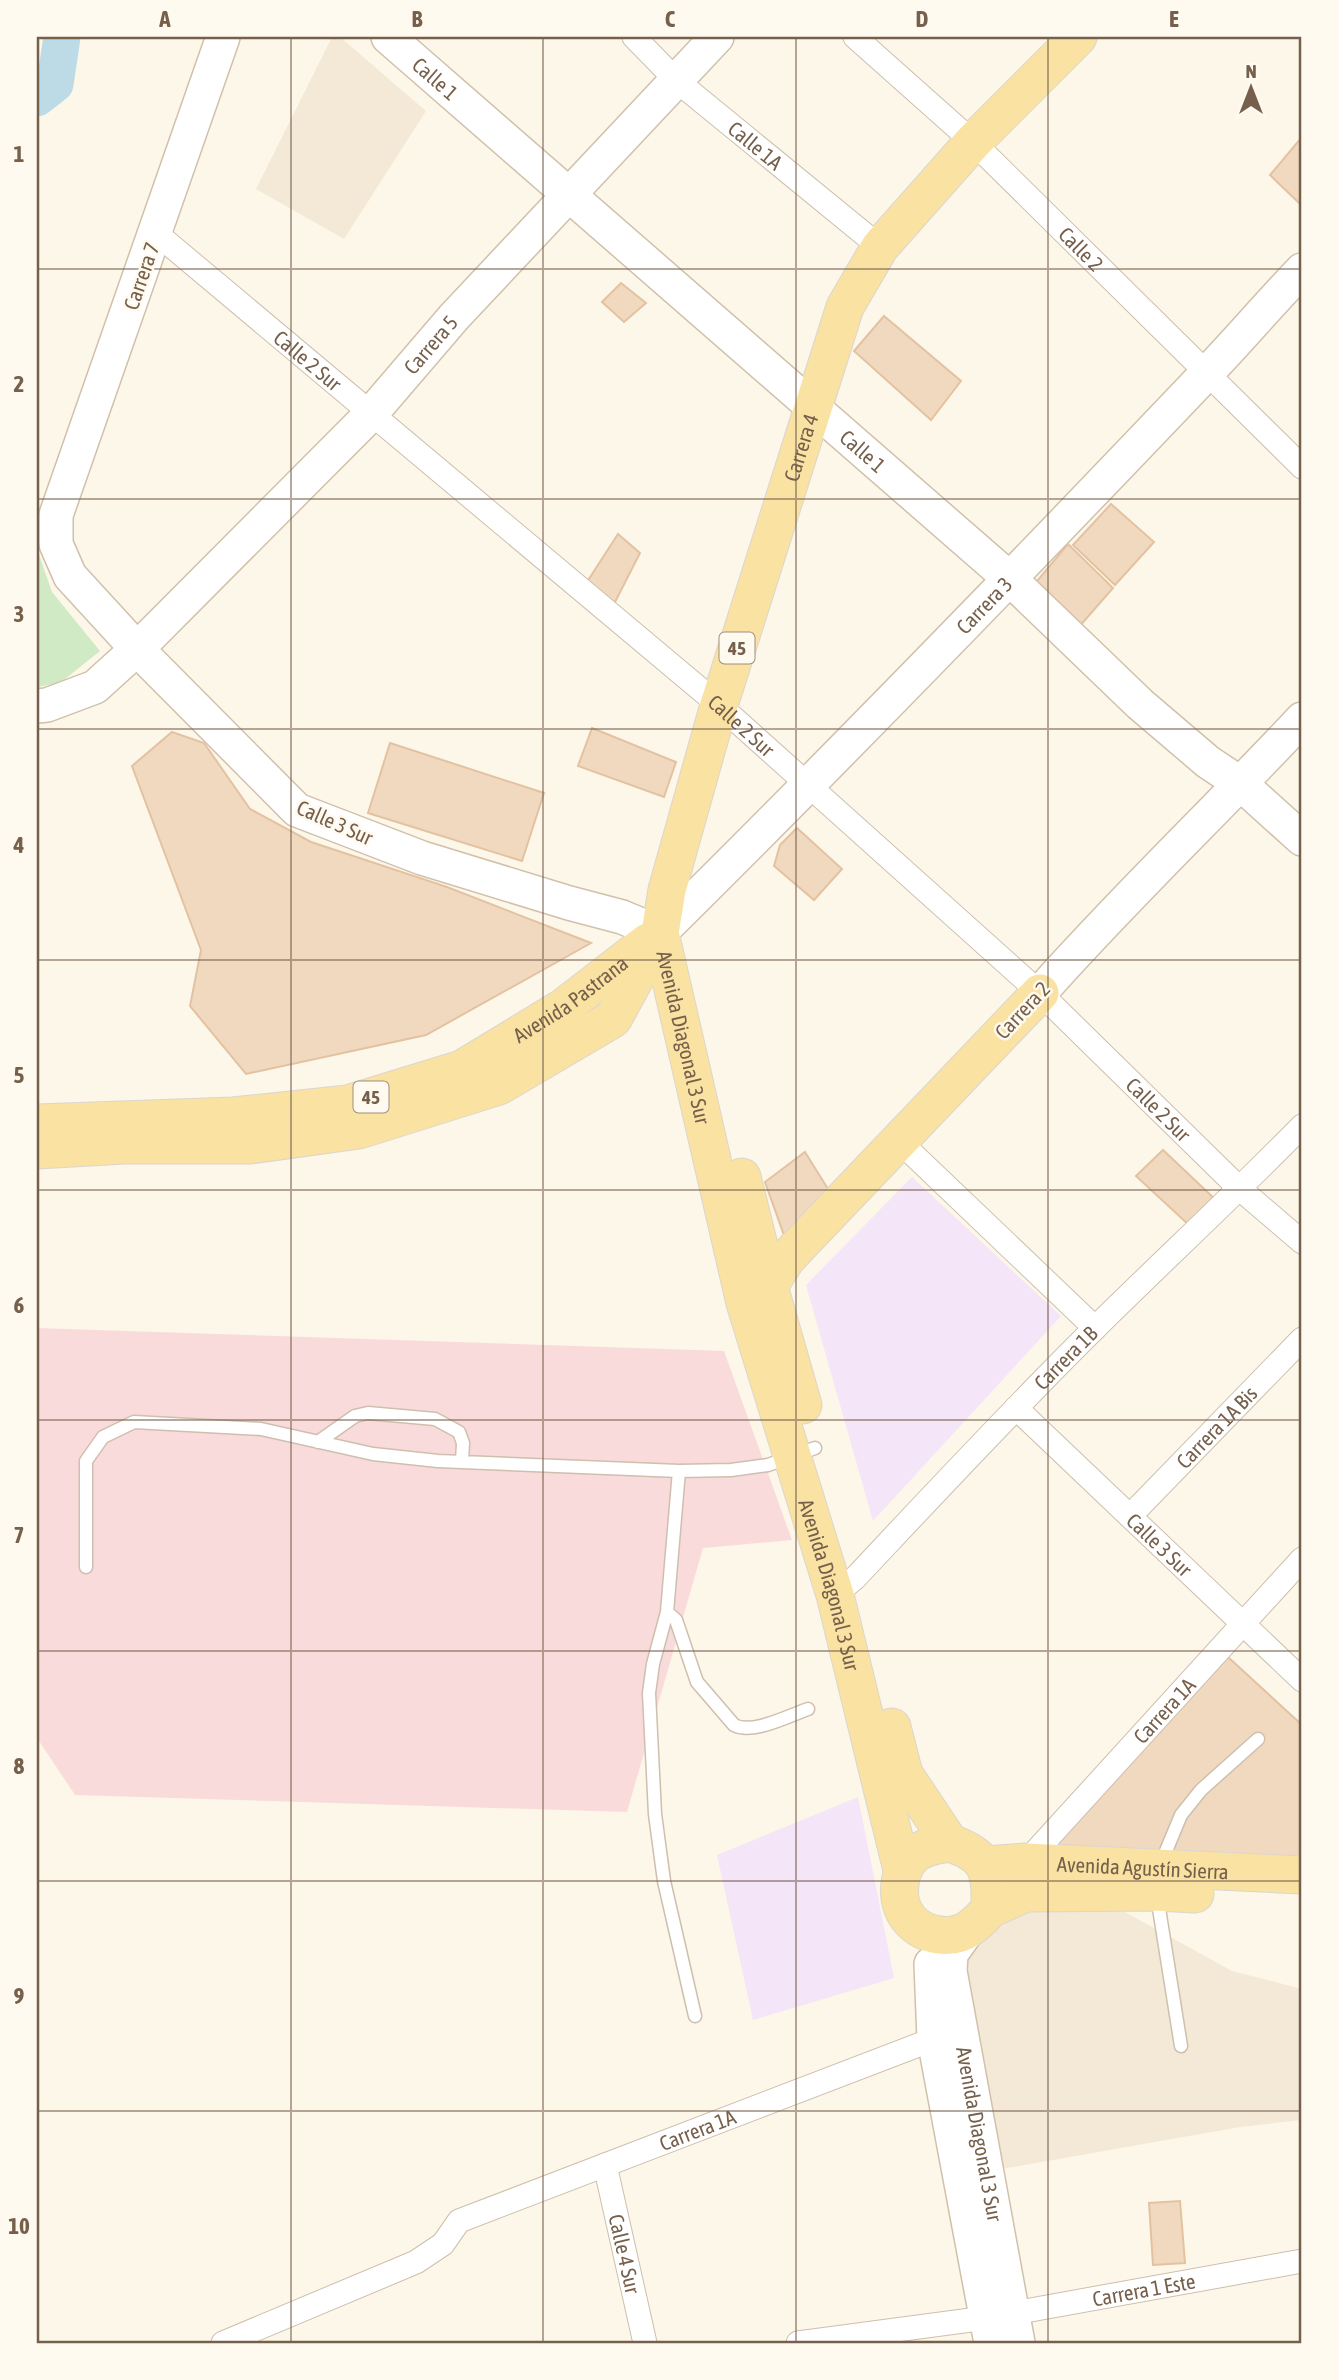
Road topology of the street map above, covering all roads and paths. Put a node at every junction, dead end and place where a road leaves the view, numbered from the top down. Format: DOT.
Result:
graph roads {
  1 [pos="223,37"];
  2 [pos="388,37"];
  3 [pos="634,37"];
  4 [pos="717,37"];
  5 [pos="855,37"];
  6 [pos="1078,37"];
  7 [pos="677,81"];
  8 [pos="973,142"];
  9 [pos="570,195"];
  10 [pos="156,233"];
  11 [pos="880,247"];
  12 [pos="1302,270"];
  13 [pos="1208,372"];
  14 [pos="814,408"];
  15 [pos="370,415"];
  16 [pos="1302,467"];
  17 [pos="56,515"];
  18 [pos="1010,579"];
  19 [pos="137,649"];
  20 [pos="719,705"];
  21 [pos="37,706"];
  22 [pos="1302,719"];
  23 [pos="1241,784"];
  24 [pos="809,786"];
  25 [pos="1302,839"];
  26 [pos="660,933"];
  27 [pos="1040,993"];
  28 [pos="613,1019"];
  29 [pos="690,1057"];
  30 [pos="37,1123"];
  31 [pos="1302,1126"];
  32 [pos="898,1140"];
  33 [pos="37,1150"];
  34 [pos="1240,1189"];
  35 [pos="1302,1242"];
  36 [pos="757,1294"];
  37 [pos="1095,1328"];
  38 [pos="1302,1339"];
  39 [pos="1016,1408"];
  40 [pos="318,1442"];
  41 [pos="804,1452"];
  42 [pos="462,1462"];
  43 [pos="679,1471"];
  44 [pos="1130,1516"];
  45 [pos="1302,1559"];
  46 [pos="86,1567"];
  47 [pos="845,1586"];
  48 [pos="667,1612"];
  49 [pos="1242,1622"];
  50 [pos="1302,1680"];
  51 [pos="808,1709"];
  52 [pos="1258,1739"];
  53 [pos="950,1843"];
  54 [pos="1026,1862"];
  55 [pos="984,1865"];
  56 [pos="902,1870"];
  57 [pos="1302,1875"];
  58 [pos="1158,1880"];
  59 [pos="1302,1899"];
  60 [pos="979,1920"];
  61 [pos="930,1934"];
  62 [pos="695,2016"];
  63 [pos="934,2039"];
  64 [pos="1181,2046"];
  65 [pos="605,2165"];
  66 [pos="1302,2260"];
  67 [pos="1002,2329"];
  68 [pos="223,2343"];
  69 [pos="645,2343"];
  70 [pos="798,2343"];
  1 -- 10 [label="main road, Carrera 7"];
  2 -- 9 [label="main road, Calle 1"];
  3 -- 7 [label="street, Calle 1A"];
  4 -- 7 [label="main road, Carrera 5"];
  5 -- 8 [label="street, Calle 2"];
  6 -- 8 [label="main road, Carrera 4 / 45"];
  7 -- 9 [label="main road, Carrera 5"];
  7 -- 11 [label="street, Calle 1A"];
  8 -- 11 [label="main road, Carrera 4 / 45"];
  8 -- 13 [label="street, Calle 2"];
  9 -- 14 [label="main road, Calle 1"];
  9 -- 15 [label="main road, Carrera 5"];
  10 -- 15 [label="street, Calle 2 Sur"];
  10 -- 17 [label="main road, Carrera 7"];
  11 -- 14 [label="main road, Carrera 4 / 45"];
  12 -- 13 [label="main road, Carrera 3"];
  13 -- 16 [label="street, Calle 2"];
  13 -- 18 [label="main road, Carrera 3"];
  14 -- 18 [label="main road, Calle 1"];
  14 -- 20 [label="main road, Carrera 4 / 45"];
  15 -- 19 [label="main road, Carrera 5"];
  15 -- 20 [label="street, Calle 2 Sur"];
  17 -- 19 [label="main road, Calle 3 Sur"];
  18 -- 23 [label="main road, Calle 1"];
  18 -- 24 [label="main road, Carrera 3"];
  19 -- 21 [label="main road, Carrera 5"];
  19 -- 26 [label="main road, Calle 3 Sur"];
  20 -- 24 [label="street, Calle 2 Sur"];
  20 -- 26 [label="main road, Carrera 4 / 45"];
  22 -- 23 [label="main road, Carrera 2"];
  23 -- 25 [label="main road, Calle 1"];
  23 -- 27 [label="main road, Carrera 2"];
  24 -- 26 [label="main road, Carrera 3"];
  24 -- 27 [label="street, Calle 2 Sur"];
  26 -- 28 [label="main road, Avenida Pastrana"];
  26 -- 29 [label="main road, Avenida Diagonal 3 Sur / 45"];
  26 -- 30 [label="main road, Avenida Pastrana / 45"];
  26 -- 36 [label="main road, Avenida Diagonal 3 Sur"];
  27 -- 32 [label="main road, Carrera 2"];
  27 -- 34 [label="street, Calle 2 Sur"];
  28 -- 29 [label="main road"];
  28 -- 33 [label="main road, Avenida Pastrana"];
  29 -- 36 [label="main road, Avenida Diagonal 3 Sur"];
  31 -- 34 [label="street, Carrera 1B"];
  32 -- 36 [label="main road, Carrera 2"];
  32 -- 37 [label="street"];
  34 -- 35 [label="street, Calle 2 Sur"];
  34 -- 37 [label="street, Carrera 1B"];
  36 -- 41 [label="main road, Avenida Diagonal 3 Sur"];
  37 -- 39 [label="street, Carrera 1B"];
  38 -- 44 [label="street, Carrera 1A Bis"];
  39 -- 44 [label="street, Calle 3 Sur"];
  39 -- 47 [label="street, Carrera 1B"];
  40 -- 42 [label="lane"];
  40 -- 42 [label="lane"];
  40 -- 46 [label="lane"];
  41 -- 43 [label="lane"];
  41 -- 47 [label="main road, Avenida Diagonal 3 Sur"];
  42 -- 43 [label="lane"];
  43 -- 48 [label="lane"];
  44 -- 49 [label="street, Calle 3 Sur"];
  45 -- 49 [label="street, Carrera 1A"];
  47 -- 53 [label="main road, Avenida Diagonal 3 Sur"];
  47 -- 56 [label="main road, Avenida Diagonal 3 Sur"];
  48 -- 51 [label="lane"];
  48 -- 62 [label="lane"];
  49 -- 50 [label="street, Calle 3 Sur"];
  49 -- 54 [label="street, Carrera 1A"];
  52 -- 58 [label="lane"];
  53 -- 55 [label="main road"];
  53 -- 56 [label="main road"];
  54 -- 55 [label="main road, Avenida Agustín Sierra"];
  54 -- 58 [label="main road, Avenida Agustín Sierra"];
  55 -- 60 [label="main road"];
  56 -- 61 [label="main road"];
  57 -- 58 [label="main road, Avenida Agustín Sierra"];
  58 -- 59 [label="main road, Avenida Agustín Sierra"];
  58 -- 60 [label="main road, Avenida Agustín Sierra"];
  58 -- 64 [label="lane"];
  60 -- 61 [label="main road"];
  60 -- 67 [label="main road, Avenida Diagonal 3 Sur"];
  61 -- 63 [label="main road, Avenida Diagonal 3 Sur"];
  63 -- 65 [label="street, Carrera 1A"];
  63 -- 67 [label="main road, Avenida Diagonal 3 Sur"];
  65 -- 68 [label="street, Carrera 1A"];
  65 -- 69 [label="street, Calle 4 Sur"];
  66 -- 67 [label="street, Carrera 1 Este"];
  67 -- 70 [label="street, Carrera 1 Este"];
}
